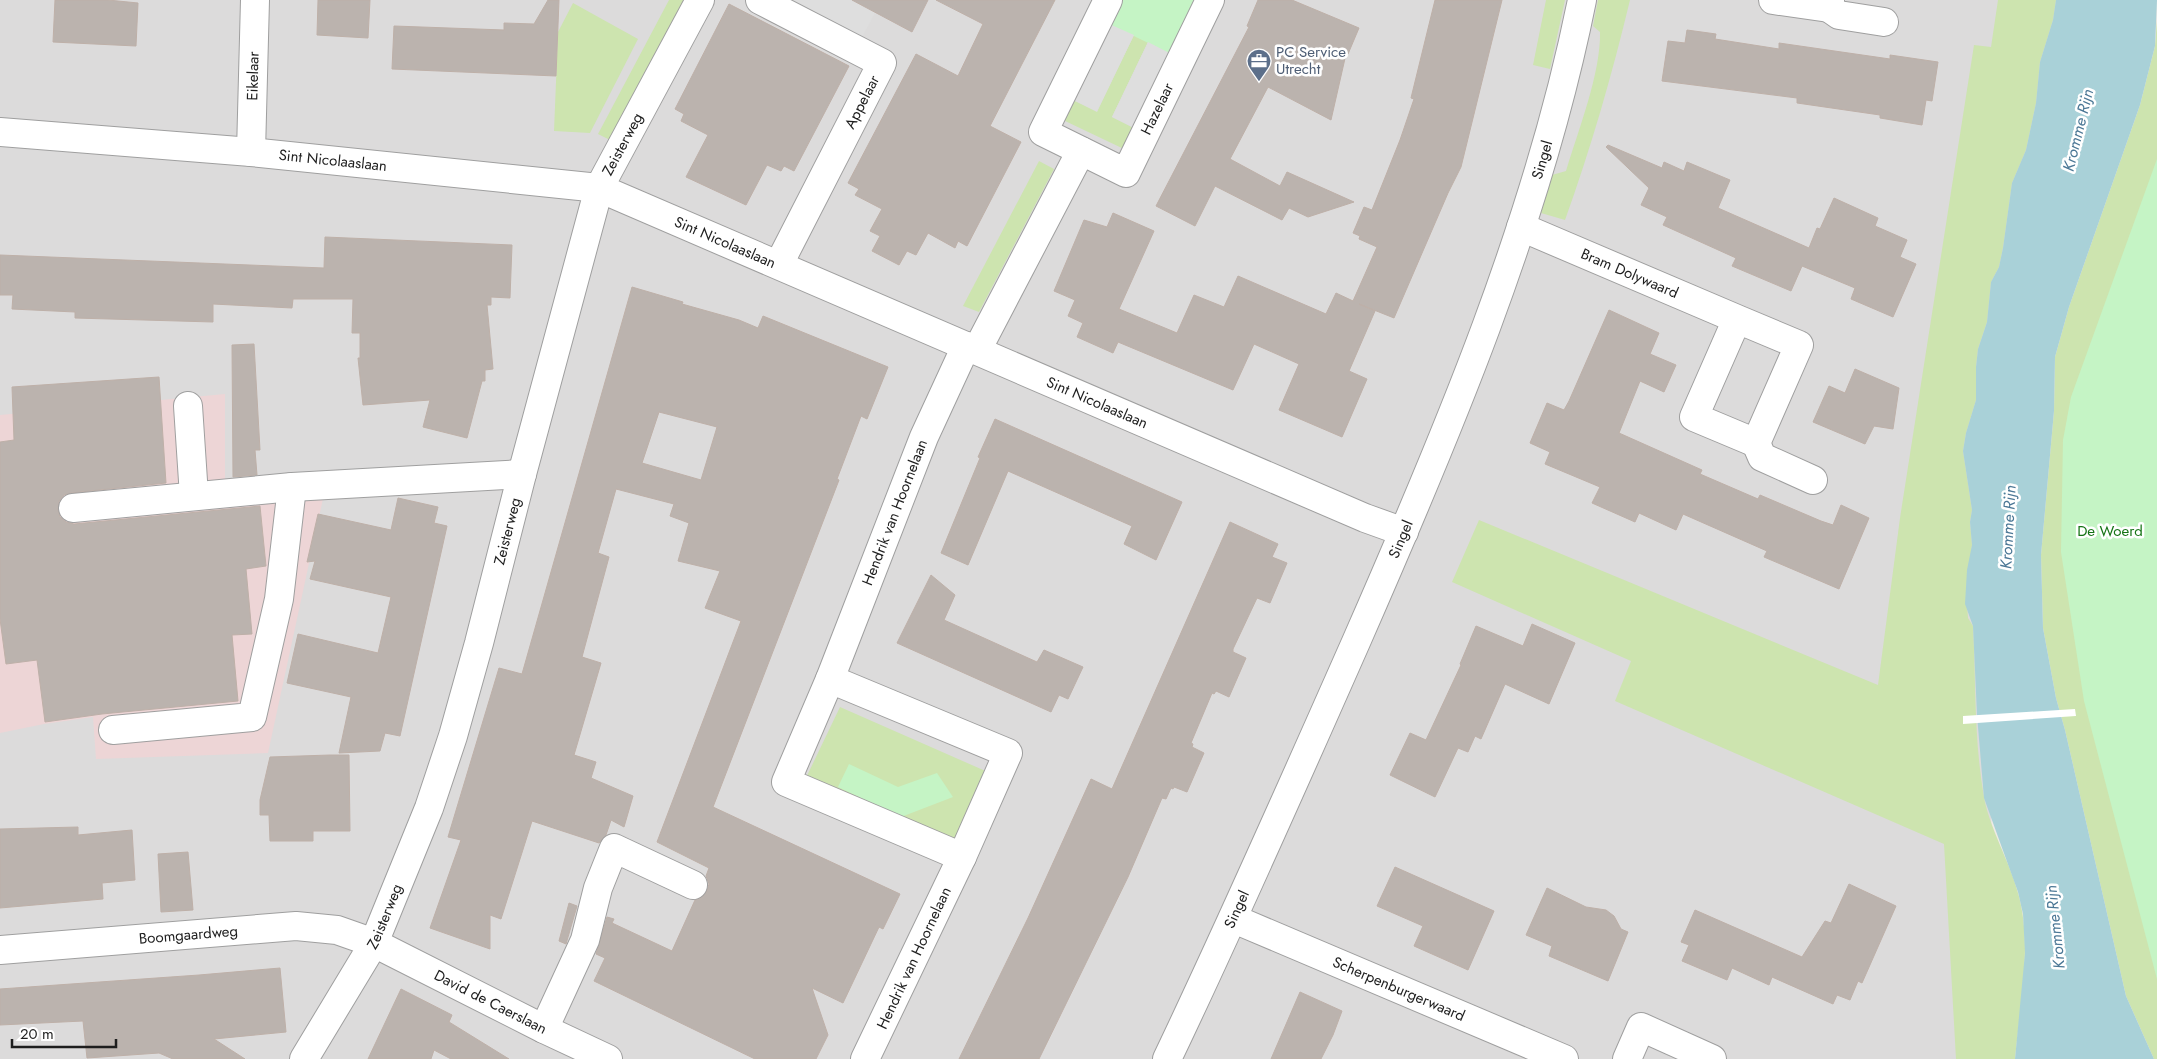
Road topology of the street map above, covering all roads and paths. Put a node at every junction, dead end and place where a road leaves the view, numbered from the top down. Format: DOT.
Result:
graph roads {
  1 [pos="254,0"];
  2 [pos="700,0"];
  3 [pos="760,0"];
  4 [pos="1108,0"];
  5 [pos="1210,0"];
  6 [pos="1582,0"];
  7 [pos="1773,0"];
  8 [pos="1829,4"];
  9 [pos="1884,22"];
  10 [pos="0,132"];
  11 [pos="1080,151"];
  12 [pos="251,152"];
  13 [pos="599,188"];
  14 [pos="1521,227"];
  15 [pos="779,264"];
  16 [pos="1737,319"];
  17 [pos="972,348"];
  18 [pos="188,406"];
  19 [pos="1756,443"];
  20 [pos="522,474"];
  21 [pos="1813,480"];
  22 [pos="292,486"];
  23 [pos="194,496"];
  24 [pos="73,508"];
  25 [pos="1404,532"];
  26 [pos="830,679"];
  27 [pos="113,730"];
  28 [pos="962,857"];
  29 [pos="693,885"];
  30 [pos="1234,919"];
  31 [pos="374,943"];
  32 [pos="0,950"];
  33 [pos="544,1029"];
  34 [pos="304,1059"];
  35 [pos="608,1059"];
  36 [pos="865,1059"];
  37 [pos="1167,1059"];
  38 [pos="1564,1059"];
  39 [pos="1627,1059"];
  40 [pos="1712,1059"];
  1 -- 12 [label="street, Eikelaar"];
  2 -- 13 [label="street, Zeisterweg"];
  3 -- 15 [label="street, Appelaar"];
  4 -- 11 [label="street, Hazelaar"];
  5 -- 11 [label="street, Hazelaar"];
  6 -- 14 [label="street, Singel"];
  7 -- 8 [label="street"];
  8 -- 9 [label="street"];
  10 -- 12 [label="street, Sint Nicolaaslaan"];
  11 -- 17 [label="street"];
  12 -- 13 [label="street, Sint Nicolaaslaan"];
  13 -- 15 [label="street, Sint Nicolaaslaan"];
  13 -- 20 [label="street, Zeisterweg"];
  14 -- 16 [label="street, Bram Dolywaard"];
  14 -- 25 [label="street, Singel"];
  15 -- 17 [label="street, Sint Nicolaaslaan"];
  16 -- 19 [label="street"];
  16 -- 19 [label="street, Bram Dolywaard"];
  17 -- 25 [label="street, Sint Nicolaaslaan"];
  17 -- 26 [label="street, Hendrik van Hoornelaan"];
  18 -- 23 [label="street"];
  19 -- 21 [label="street"];
  20 -- 22 [label="street"];
  20 -- 31 [label="street, Zeisterweg"];
  22 -- 23 [label="street"];
  22 -- 27 [label="street"];
  23 -- 24 [label="street"];
  25 -- 30 [label="street, Singel"];
  26 -- 28 [label="street, Hendrik van Hoornelaan"];
  26 -- 28 [label="street, Hendrik van Hoornelaan"];
  28 -- 36 [label="street, Hendrik van Hoornelaan"];
  29 -- 33 [label="street"];
  30 -- 37 [label="street, Singel"];
  30 -- 38 [label="street, Scherpenburgerwaard"];
  31 -- 32 [label="street, Boomgaardweg"];
  31 -- 33 [label="street, David de Caerslaan"];
  31 -- 34 [label="street, Zeisterweg"];
  33 -- 35 [label="street, David de Caerslaan"];
  39 -- 40 [label="street"];
}
